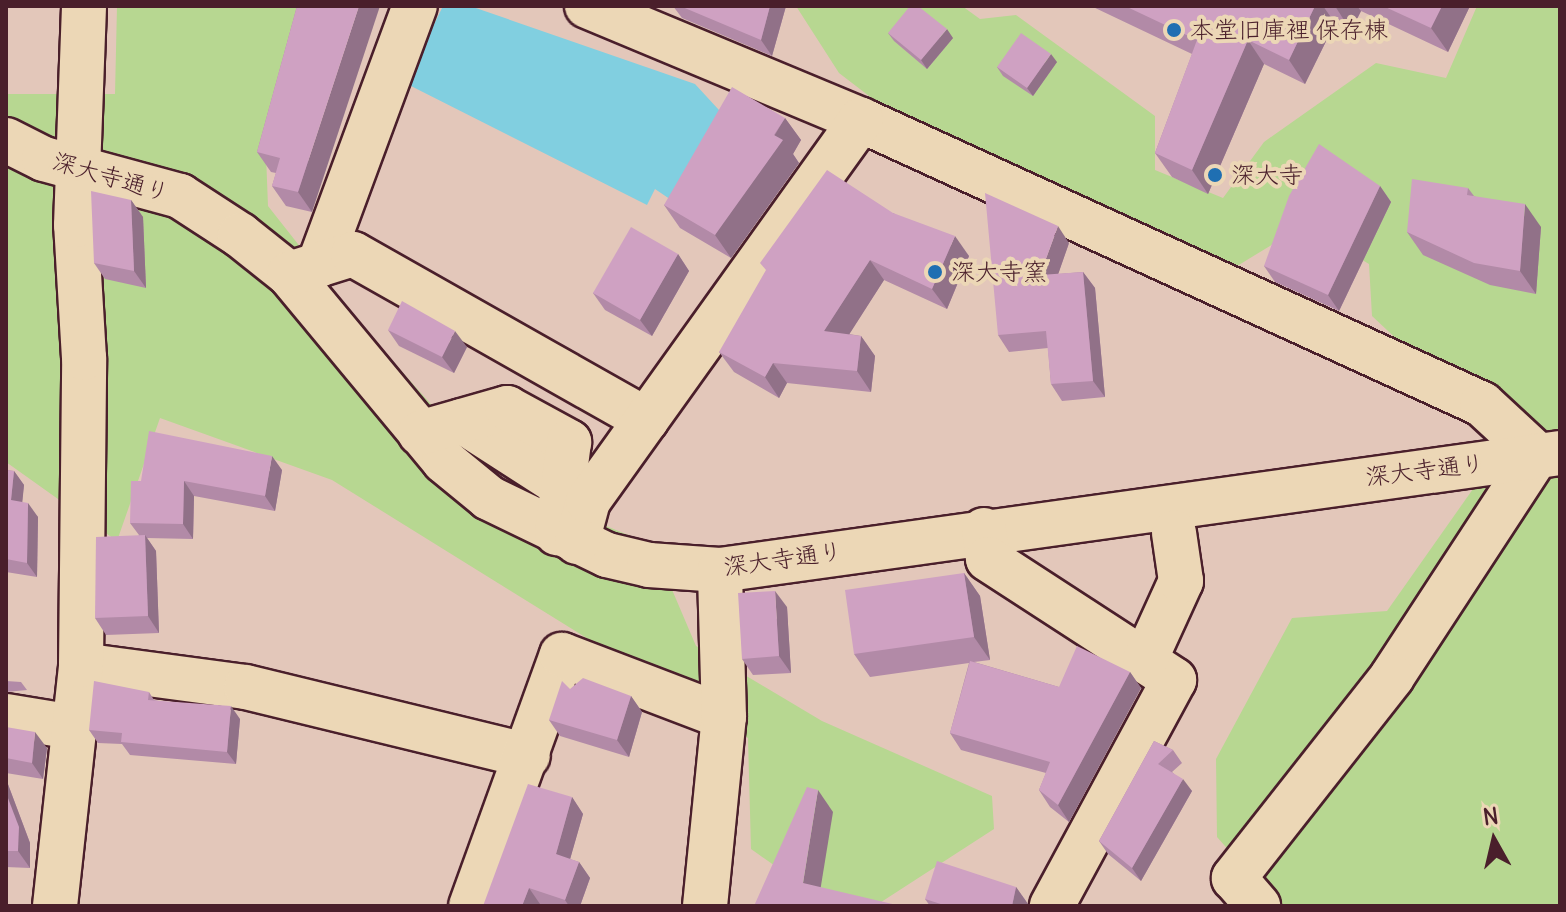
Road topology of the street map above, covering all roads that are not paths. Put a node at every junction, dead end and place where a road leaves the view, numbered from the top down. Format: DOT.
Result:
graph roads {
  1 [pos="84,6"];
  2 [pos="415,6"];
  3 [pos="587,6"];
  4 [pos="861,120"];
  5 [pos="6,140"];
  6 [pos="80,167"];
  7 [pos="304,270"];
  8 [pos="646,420"];
  9 [pos="420,433"];
  10 [pos="1549,454"];
  11 [pos="984,530"];
  12 [pos="1174,533"];
  13 [pos="567,538"];
  14 [pos="720,570"];
  15 [pos="1145,660"];
  16 [pos="81,665"];
  17 [pos="6,716"];
  18 [pos="724,717"];
  19 [pos="73,727"];
  20 [pos="528,756"];
  21 [pos="55,906"];
  22 [pos="471,906"];
  23 [pos="705,906"];
  24 [pos="1052,906"];
  25 [pos="1258,906"];
  1 -- 6 [label="street"];
  2 -- 7 [label="street"];
  3 -- 4 [label="street"];
  4 -- 8 [label="street"];
  4 -- 10 [label="street"];
  5 -- 6 [label="street, 深大寺通り"];
  6 -- 7 [label="street, 深大寺通り"];
  6 -- 16 [label="street"];
  7 -- 8 [label="street"];
  7 -- 9 [label="street, 深大寺通り"];
  8 -- 13 [label="street"];
  9 -- 13 [label="street, 深大寺通り"];
  9 -- 13 [label="street"];
  10 -- 11 [label="street, 深大寺通り"];
  10 -- 25 [label="street"];
  11 -- 14 [label="street, 深大寺通り"];
  11 -- 15 [label="street"];
  12 -- 15 [label="street"];
  13 -- 14 [label="street, 深大寺通り"];
  14 -- 18 [label="street"];
  15 -- 24 [label="street"];
  16 -- 19 [label="street"];
  16 -- 20 [label="street"];
  17 -- 19 [label="street"];
  18 -- 20 [label="street"];
  18 -- 23 [label="street"];
  19 -- 21 [label="street"];
  20 -- 22 [label="street"];
}
